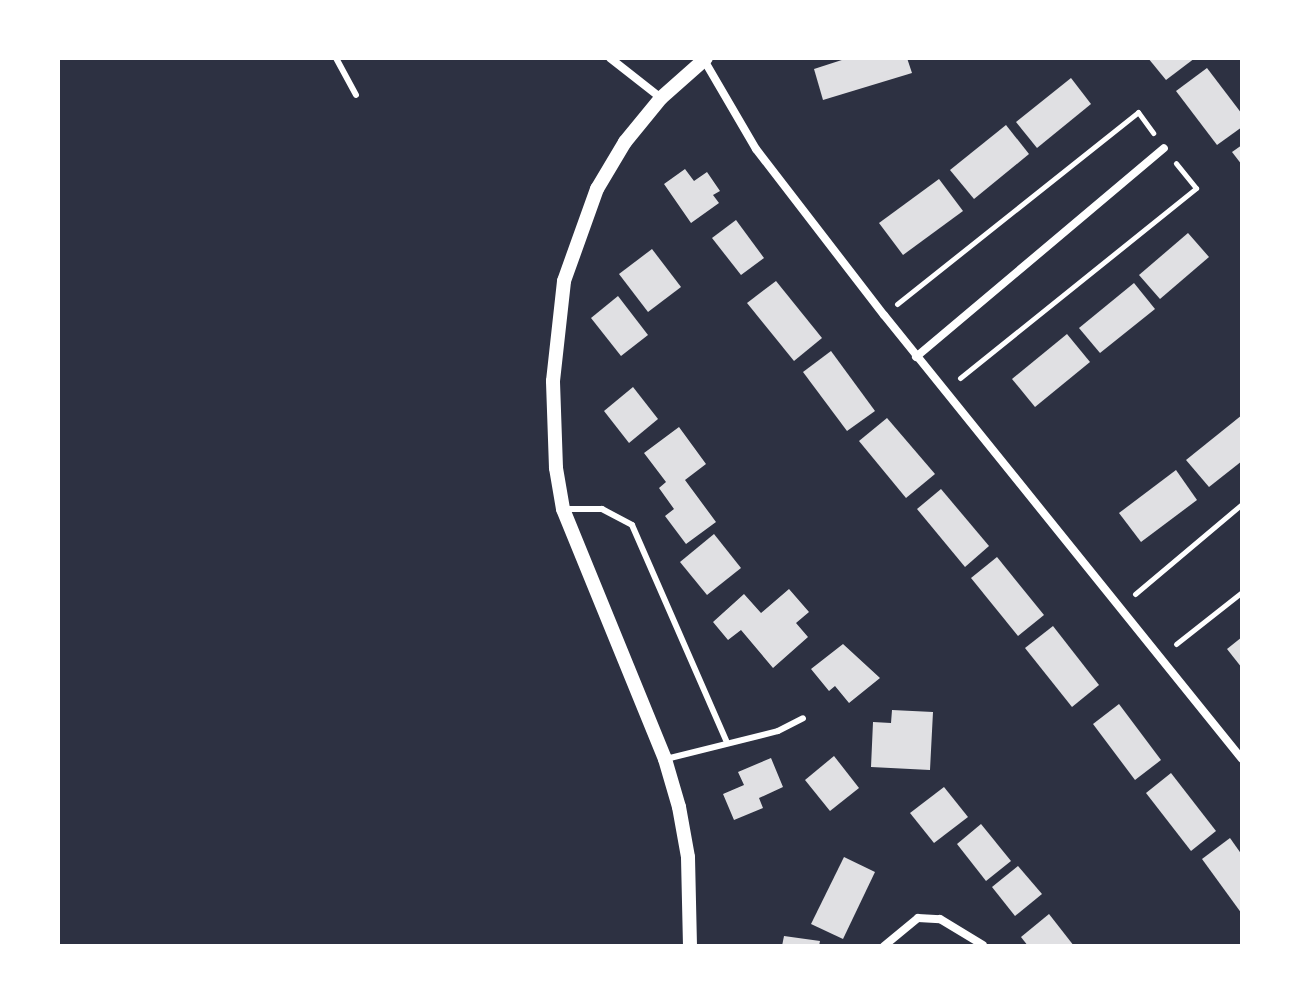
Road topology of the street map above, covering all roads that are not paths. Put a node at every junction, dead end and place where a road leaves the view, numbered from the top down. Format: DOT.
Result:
graph roads {
  1 [pos="336,58"];
  2 [pos="610,58"];
  3 [pos="705,59"];
  4 [pos="356,95"];
  5 [pos="661,98"];
  6 [pos="1164,148"];
  7 [pos="916,357"];
  8 [pos="563,509"];
  9 [pos="803,718"];
  10 [pos="726,740"];
  11 [pos="665,759"];
  12 [pos="1242,759"];
  13 [pos="983,945"];
  14 [pos="690,946"];
  15 [pos="884,946"];
  1 -- 4 [label="lane"];
  2 -- 5 [label="street"];
  3 -- 5 [label="street"];
  3 -- 7 [label="street"];
  5 -- 8 [label="street"];
  6 -- 7 [label="street"];
  7 -- 12 [label="street"];
  8 -- 10 [label="lane"];
  8 -- 11 [label="street"];
  9 -- 10 [label="lane"];
  10 -- 11 [label="lane"];
  11 -- 14 [label="street"];
  13 -- 15 [label="street"];
}
